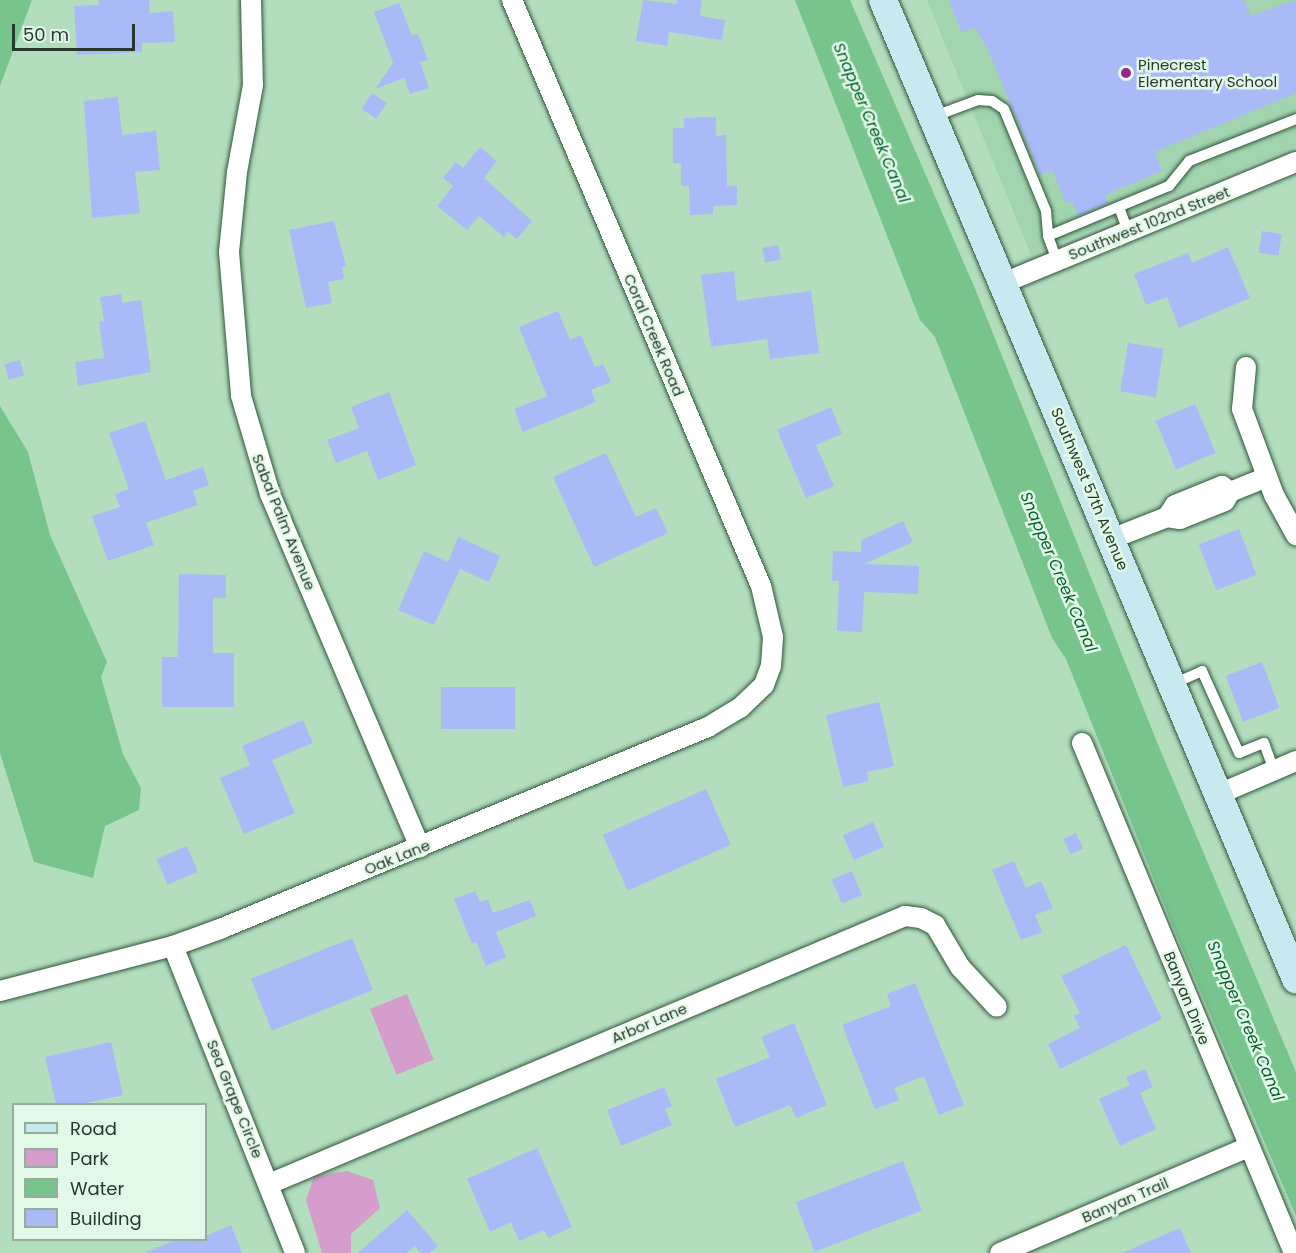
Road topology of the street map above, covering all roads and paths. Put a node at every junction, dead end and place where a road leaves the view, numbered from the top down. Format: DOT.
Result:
graph roads {
  1 [pos="251,0"];
  2 [pos="512,0"];
  3 [pos="883,0"];
  4 [pos="932,118"];
  5 [pos="1296,119"];
  6 [pos="1296,162"];
  7 [pos="1119,207"];
  8 [pos="1128,232"];
  9 [pos="1048,236"];
  10 [pos="1058,261"];
  11 [pos="1001,284"];
  12 [pos="1246,367"];
  13 [pos="1267,477"];
  14 [pos="1296,535"];
  15 [pos="1111,538"];
  16 [pos="769,675"];
  17 [pos="1173,684"];
  18 [pos="1082,743"];
  19 [pos="1296,761"];
  20 [pos="1274,770"];
  21 [pos="1219,794"];
  22 [pos="420,848"];
  23 [pos="173,946"];
  24 [pos="1296,979"];
  25 [pos="0,991"];
  26 [pos="997,1006"];
  27 [pos="1249,1147"];
  28 [pos="269,1184"];
  29 [pos="295,1253"];
  30 [pos="1000,1253"];
  31 [pos="1294,1253"];
  1 -- 22 [label="street, Sabal Palm Avenue"];
  2 -- 16 [label="street, Coral Creek Road"];
  3 -- 4 [label="main road, Southwest 57th Avenue"];
  4 -- 9 [label="lane"];
  4 -- 11 [label="main road, Southwest 57th Avenue"];
  5 -- 7 [label="lane"];
  6 -- 8 [label="street, Southwest 102nd Street"];
  7 -- 8 [label="lane"];
  7 -- 9 [label="lane"];
  8 -- 10 [label="street, Southwest 102nd Street"];
  9 -- 10 [label="lane"];
  10 -- 11 [label="street, Southwest 102nd Street"];
  11 -- 15 [label="main road, Southwest 57th Avenue"];
  12 -- 13 [label="street"];
  13 -- 14 [label="street"];
  13 -- 15 [label="street"];
  15 -- 17 [label="main road, Southwest 57th Avenue"];
  16 -- 22 [label="street, Oak Lane"];
  17 -- 20 [label="lane"];
  17 -- 21 [label="main road, Southwest 57th Avenue"];
  18 -- 27 [label="street, Banyan Drive"];
  19 -- 20 [label="street"];
  20 -- 21 [label="street"];
  21 -- 24 [label="main road, Southwest 57th Avenue"];
  22 -- 23 [label="street, Oak Lane"];
  23 -- 25 [label="street, Oak Lane"];
  23 -- 28 [label="street, Sea Grape Circle"];
  26 -- 28 [label="street, Arbor Lane"];
  27 -- 30 [label="street, Banyan Trail"];
  27 -- 31 [label="street, Banyan Drive"];
  28 -- 29 [label="street, Sea Grape Circle"];
}
